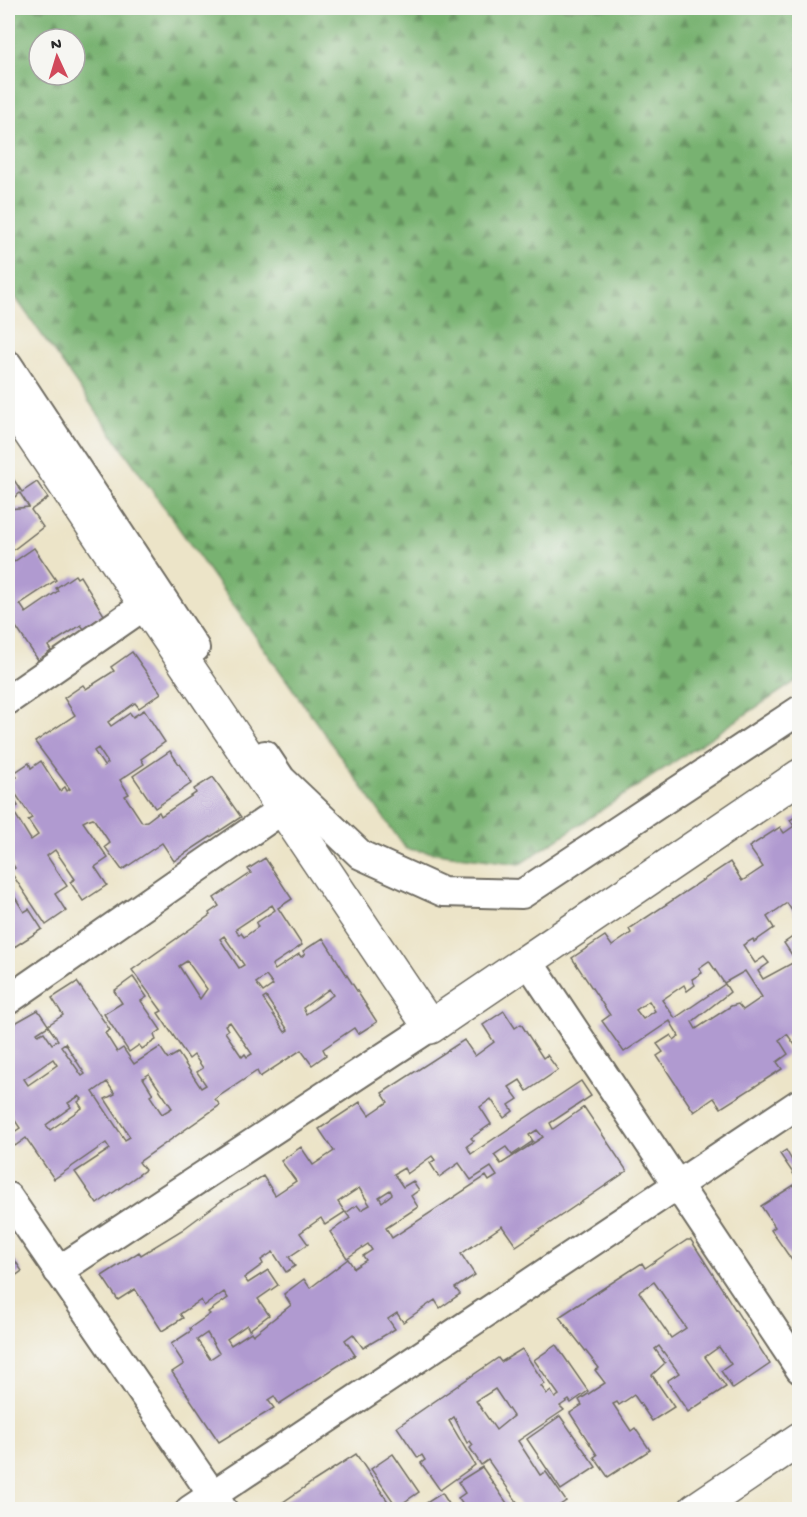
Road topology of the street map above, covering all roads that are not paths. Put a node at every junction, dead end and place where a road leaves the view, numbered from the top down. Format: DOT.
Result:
graph roads {
  1 [pos="8,365"];
  2 [pos="9,407"];
  3 [pos="146,604"];
  4 [pos="8,700"];
  5 [pos="800,710"];
  6 [pos="800,776"];
  7 [pos="283,809"];
  8 [pos="528,961"];
  9 [pos="8,1000"];
  10 [pos="430,1027"];
  11 [pos="800,1103"];
  12 [pos="676,1186"];
  13 [pos="8,1197"];
  14 [pos="58,1271"];
  15 [pos="800,1369"];
  16 [pos="800,1439"];
  17 [pos="208,1504"];
  18 [pos="695,1509"];
  1 -- 5 [label="street"];
  2 -- 3 [label="street"];
  3 -- 4 [label="street"];
  3 -- 7 [label="street"];
  6 -- 8 [label="street"];
  7 -- 9 [label="street"];
  7 -- 10 [label="street"];
  8 -- 10 [label="street"];
  8 -- 12 [label="street"];
  10 -- 14 [label="street"];
  11 -- 12 [label="street"];
  12 -- 15 [label="street"];
  12 -- 17 [label="street"];
  13 -- 14 [label="street"];
  14 -- 17 [label="street"];
  16 -- 18 [label="street"];
}
